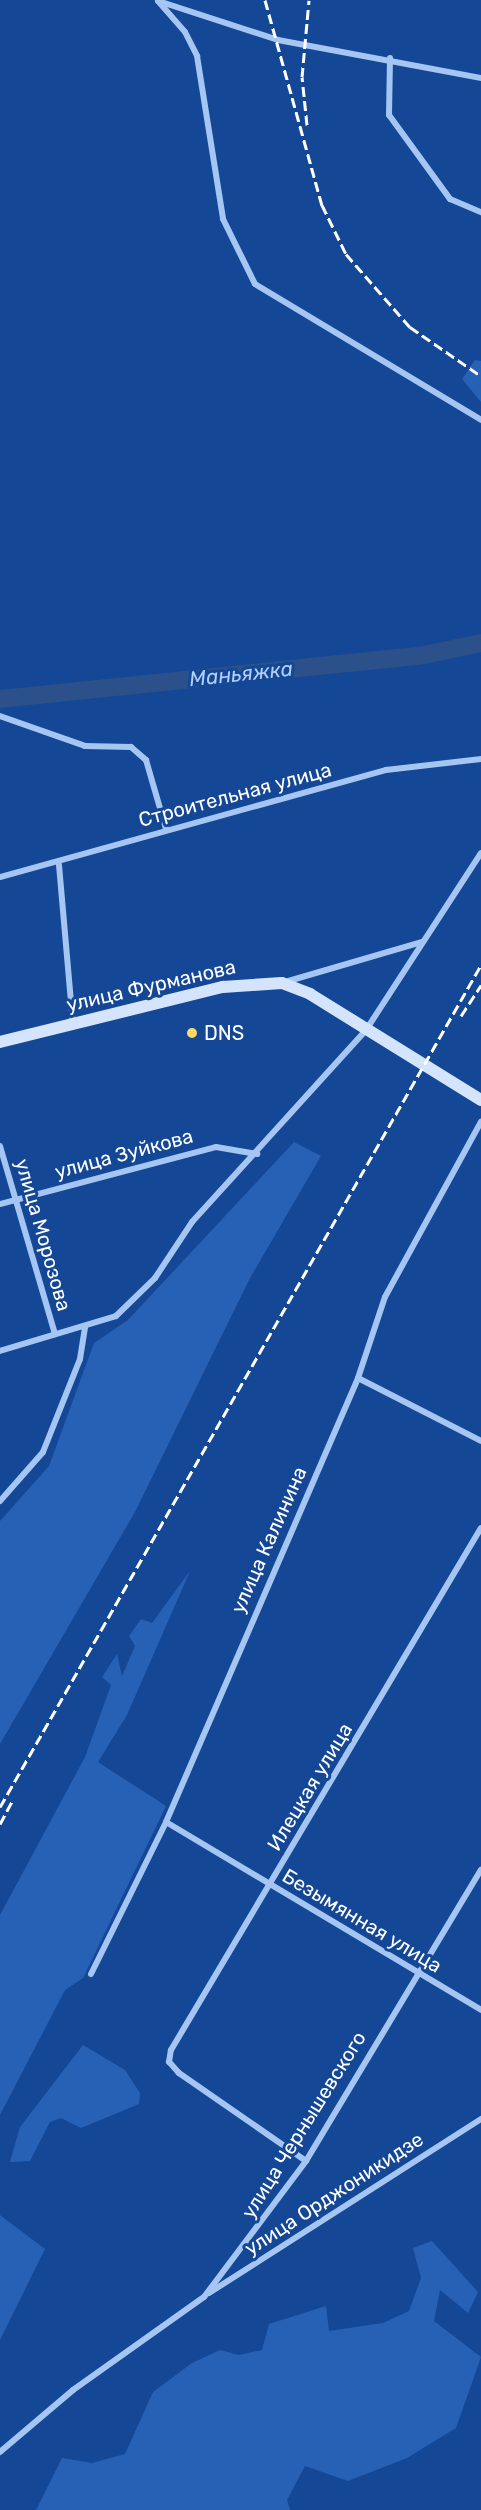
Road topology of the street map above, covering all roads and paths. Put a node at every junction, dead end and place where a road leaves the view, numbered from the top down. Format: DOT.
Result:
graph roads {
  1 [pos="157,1"];
  2 [pos="390,58"];
  3 [pos="481,78"];
  4 [pos="481,212"];
  5 [pos="481,420"];
  6 [pos="0,716"];
  7 [pos="481,759"];
  8 [pos="166,829"];
  9 [pos="481,854"];
  10 [pos="59,865"];
  11 [pos="0,877"];
  12 [pos="423,942"];
  13 [pos="282,983"];
  14 [pos="73,1024"];
  15 [pos="366,1030"];
  16 [pos="0,1042"];
  17 [pos="481,1100"];
  18 [pos="481,1122"];
  19 [pos="0,1146"];
  20 [pos="257,1154"];
  21 [pos="15,1200"];
  22 [pos="0,1204"];
  23 [pos="86,1326"];
  24 [pos="55,1334"];
  25 [pos="0,1351"];
  26 [pos="358,1378"];
  27 [pos="481,1441"];
  28 [pos="0,1501"];
  29 [pos="481,1528"];
  30 [pos="166,1822"];
  31 [pos="481,1869"];
  32 [pos="271,1885"];
  33 [pos="91,1974"];
  34 [pos="416,1974"];
  35 [pos="481,2010"];
  36 [pos="481,2119"];
  37 [pos="306,2161"];
  38 [pos="204,2297"];
  39 [pos="0,2452"];
  1 -- 2 [label="street"];
  1 -- 5 [label="street"];
  2 -- 3 [label="street"];
  2 -- 4 [label="street"];
  6 -- 8 [label="street"];
  7 -- 8 [label="street, Строительная улица"];
  8 -- 10 [label="street, Строительная улица"];
  9 -- 12 [label="street"];
  10 -- 11 [label="street, Строительная улица"];
  10 -- 14 [label="street"];
  12 -- 13 [label="street"];
  12 -- 15 [label="street"];
  13 -- 14 [label="main road, улица Фурманова"];
  13 -- 15 [label="main road, улица Фурманова"];
  14 -- 16 [label="main road, улица Фурманова"];
  15 -- 17 [label="main road, улица Фурманова"];
  15 -- 20 [label="street"];
  18 -- 26 [label="street, улица Калинина"];
  19 -- 21 [label="street, улица Морозова"];
  20 -- 21 [label="street, улица Зуйкова"];
  20 -- 23 [label="street"];
  21 -- 22 [label="street, улица Зуйкова"];
  21 -- 24 [label="street, улица Морозова"];
  23 -- 24 [label="street"];
  23 -- 28 [label="street"];
  24 -- 25 [label="street"];
  26 -- 27 [label="street"];
  26 -- 30 [label="street, улица Калинина"];
  29 -- 32 [label="street, Илецкая улица"];
  30 -- 32 [label="street, Безымянная улица"];
  30 -- 33 [label="street, улица Калинина"];
  31 -- 34 [label="street, улица Чернышевского"];
  32 -- 34 [label="street, Безымянная улица"];
  32 -- 37 [label="street, Илецкая улица"];
  34 -- 35 [label="street, Безымянная улица"];
  34 -- 37 [label="street, улица Чернышевского"];
  36 -- 38 [label="street, улица Орджоникидзе"];
  37 -- 38 [label="street, улица Чернышевского"];
  38 -- 39 [label="street, улица Чернышевского"];
}
